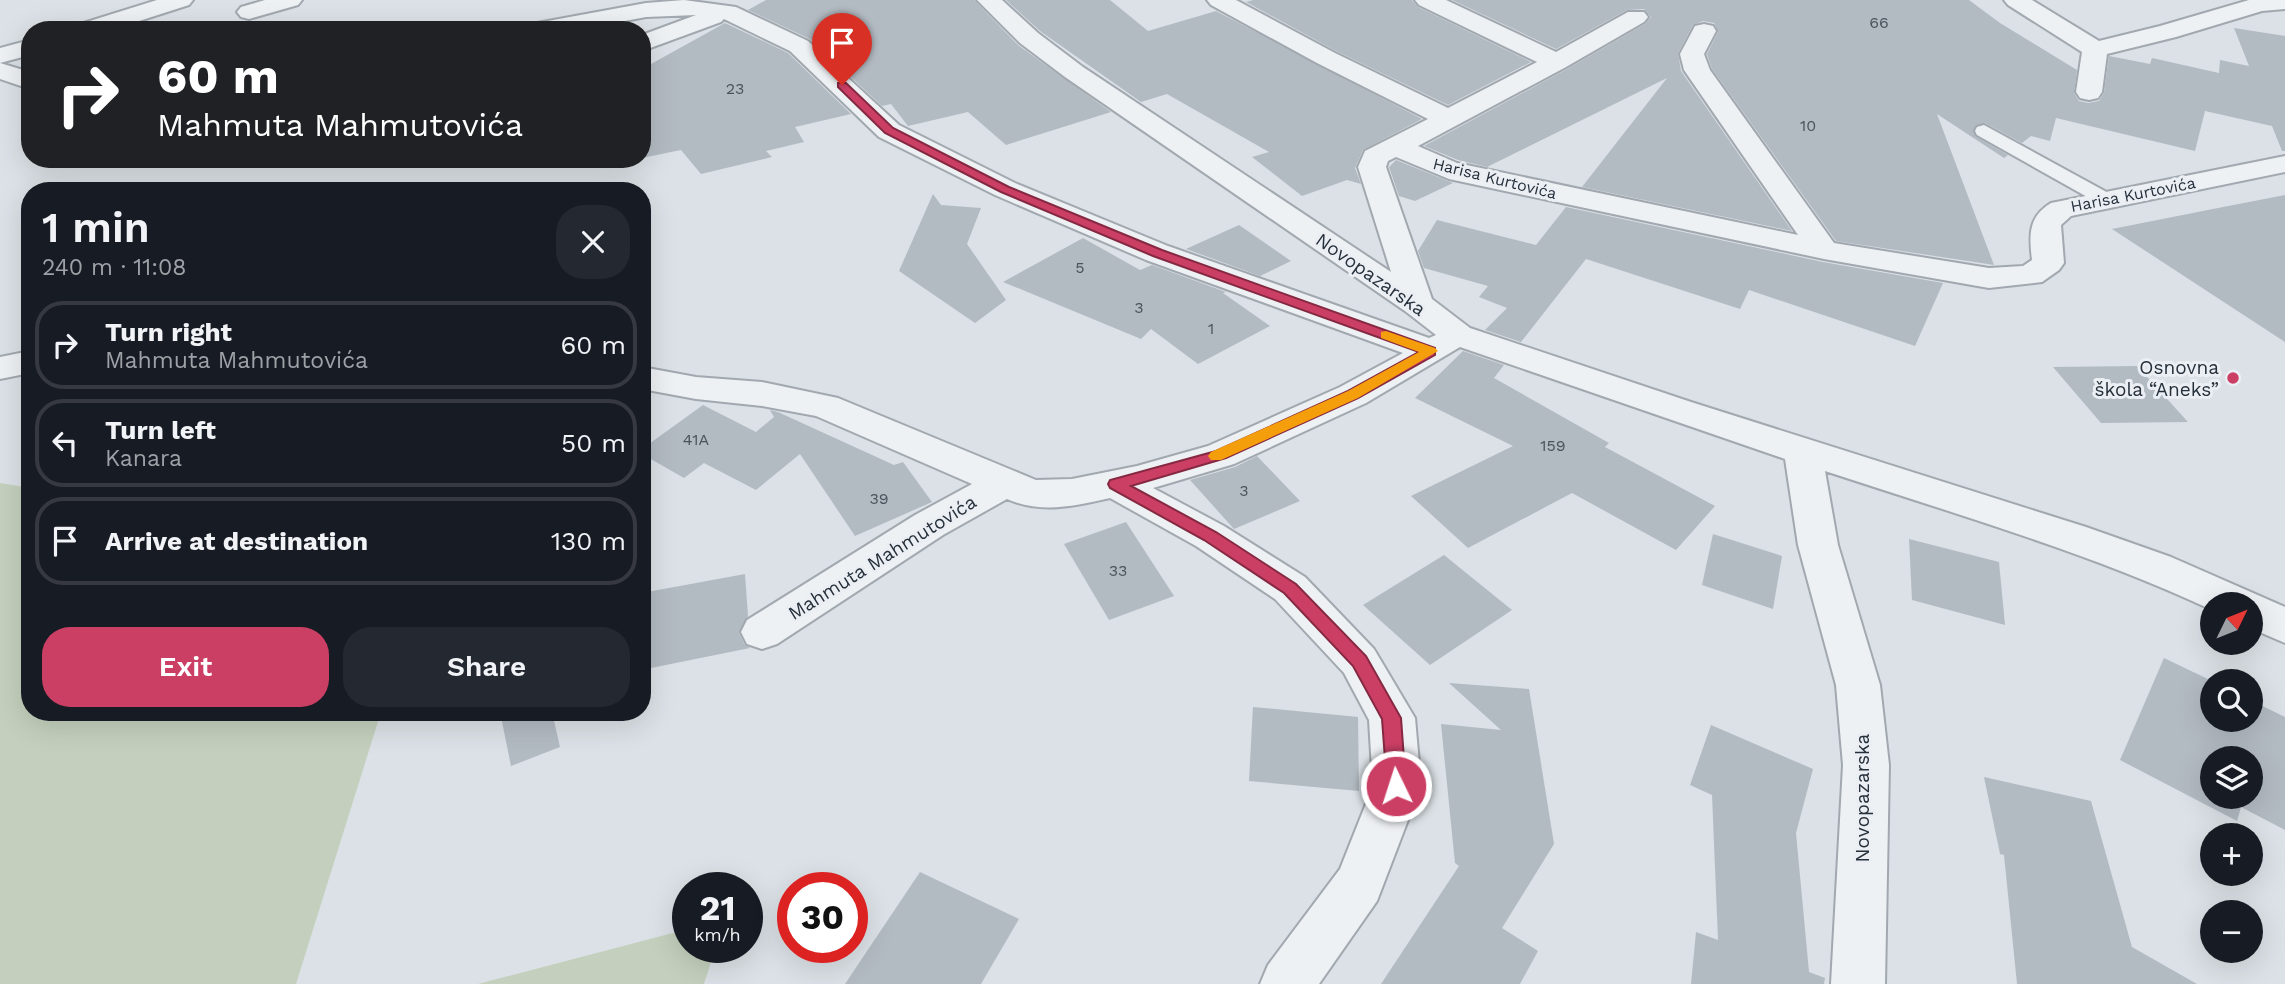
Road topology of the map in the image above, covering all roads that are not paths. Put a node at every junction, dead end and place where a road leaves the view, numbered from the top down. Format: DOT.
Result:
graph roads {
  1 [pos="181,0"];
  2 [pos="290,0"];
  3 [pos="696,0"];
  4 [pos="989,0"];
  5 [pos="1219,0"];
  6 [pos="1427,0"];
  7 [pos="2016,0"];
  8 [pos="2282,1"];
  9 [pos="249,12"];
  10 [pos="728,12"];
  11 [pos="1636,17"];
  12 [pos="114,21"];
  13 [pos="586,21"];
  14 [pos="1704,31"];
  15 [pos="651,41"];
  16 [pos="2095,49"];
  17 [pos="21,50"];
  18 [pos="0,56"];
  19 [pos="1557,62"];
  20 [pos="0,71"];
  21 [pos="21,78"];
  22 [pos="2089,92"];
  23 [pos="1447,118"];
  24 [pos="1984,131"];
  25 [pos="1395,146"];
  26 [pos="2285,164"];
  27 [pos="2105,199"];
  28 [pos="1824,250"];
  29 [pos="1417,304"];
  30 [pos="1444,343"];
  31 [pos="21,364"];
  32 [pos="0,368"];
  33 [pos="651,380"];
  34 [pos="1803,451"];
  35 [pos="1003,484"];
  36 [pos="1115,484"];
  37 [pos="2214,592"];
  38 [pos="2263,615"];
  39 [pos="2285,626"];
  40 [pos="762,632"];
  41 [pos="1287,984"];
  42 [pos="1858,984"];
  1 -- 12 [label="street"];
  2 -- 9 [label="street"];
  3 -- 10 [label="street"];
  4 -- 29 [label="street, Novopazarska"];
  5 -- 23 [label="street"];
  6 -- 19 [label="street"];
  7 -- 16 [label="street"];
  8 -- 16 [label="street"];
  10 -- 13 [label="street"];
  10 -- 15 [label="street"];
  10 -- 30 [label="street"];
  11 -- 19 [label="street, Harisa Kurtovića"];
  14 -- 28 [label="street"];
  16 -- 22 [label="street"];
  17 -- 18 [label="street"];
  19 -- 23 [label="street, Harisa Kurtovića"];
  20 -- 21 [label="street"];
  23 -- 25 [label="street, Harisa Kurtovića"];
  24 -- 27 [label="lane"];
  25 -- 28 [label="street, Harisa Kurtovića"];
  25 -- 29 [label="street"];
  26 -- 27 [label="street, Harisa Kurtovića"];
  27 -- 28 [label="street, Harisa Kurtovića"];
  29 -- 30 [label="street, Novopazarska"];
  30 -- 34 [label="street, Novopazarska"];
  30 -- 36 [label="street, Mahmuta Mahmutovića"];
  31 -- 32 [label="street"];
  33 -- 35 [label="street, Mahmuta Mahmutovića"];
  34 -- 37 [label="street, Novopazarska"];
  34 -- 42 [label="street, Novopazarska"];
  35 -- 36 [label="street, Mahmuta Mahmutovića"];
  35 -- 40 [label="street, Mahmuta Mahmutovića"];
  36 -- 41 [label="street"];
  38 -- 39 [label="street"];
}
